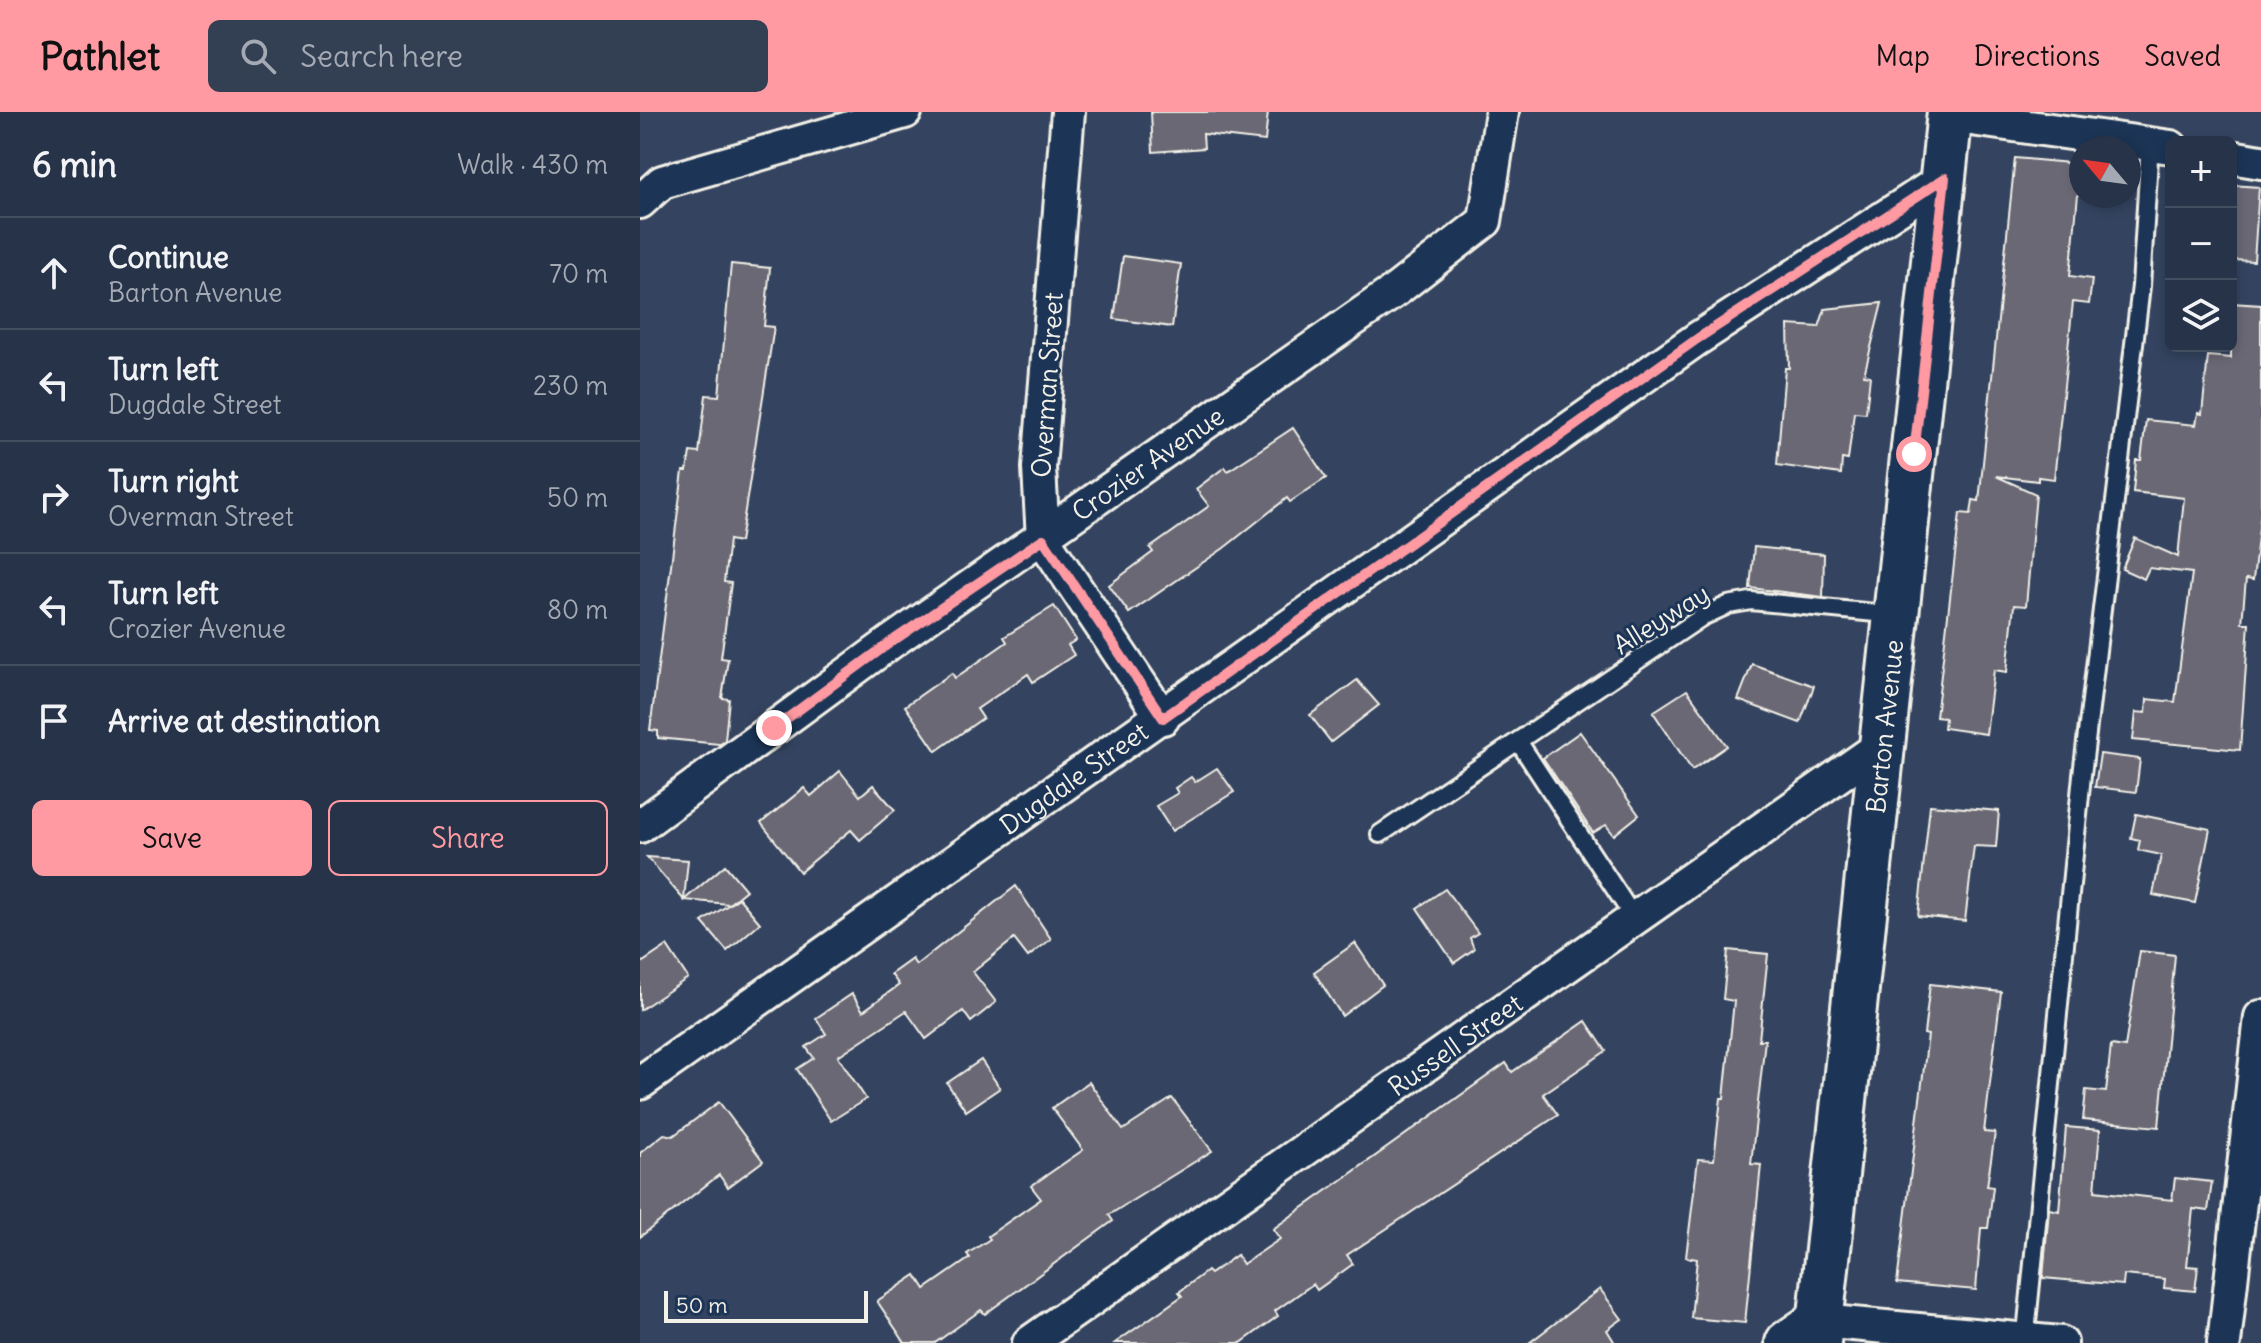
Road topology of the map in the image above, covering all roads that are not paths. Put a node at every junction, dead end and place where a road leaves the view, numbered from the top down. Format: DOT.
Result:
graph roads {
  1 [pos="905,112"];
  2 [pos="1068,112"];
  3 [pos="1502,112"];
  4 [pos="1950,114"];
  5 [pos="2160,145"];
  6 [pos="2237,158"];
  7 [pos="2261,162"];
  8 [pos="1945,178"];
  9 [pos="640,202"];
  10 [pos="1043,539"];
  11 [pos="1896,615"];
  12 [pos="1163,718"];
  13 [pos="1518,741"];
  14 [pos="1882,745"];
  15 [pos="640,826"];
  16 [pos="1380,834"];
  17 [pos="1634,918"];
  18 [pos="2261,1017"];
  19 [pos="640,1083"];
  20 [pos="1809,1336"];
  21 [pos="2025,1342"];
  22 [pos="1029,1343"];
  23 [pos="2061,1343"];
  24 [pos="2224,1343"];
  1 -- 9 [label="street"];
  2 -- 10 [label="street, Overman Street"];
  3 -- 10 [label="street, Crozier Avenue"];
  4 -- 5 [label="street"];
  4 -- 8 [label="main road, Barton Avenue"];
  5 -- 21 [label="lane"];
  6 -- 7 [label="street"];
  8 -- 11 [label="main road, Barton Avenue"];
  8 -- 12 [label="street, Dugdale Street"];
  10 -- 12 [label="street"];
  10 -- 15 [label="street, Crozier Avenue"];
  11 -- 13 [label="lane, Alleyway"];
  11 -- 14 [label="main road, Barton Avenue"];
  12 -- 19 [label="street, Dugdale Street"];
  13 -- 16 [label="lane, Alleyway"];
  13 -- 17 [label="lane"];
  14 -- 17 [label="street, Russell Street"];
  14 -- 20 [label="main road, Barton Avenue"];
  17 -- 22 [label="street, Russell Street"];
  18 -- 24 [label="street"];
  20 -- 21 [label="street"];
  21 -- 23 [label="street"];
}
